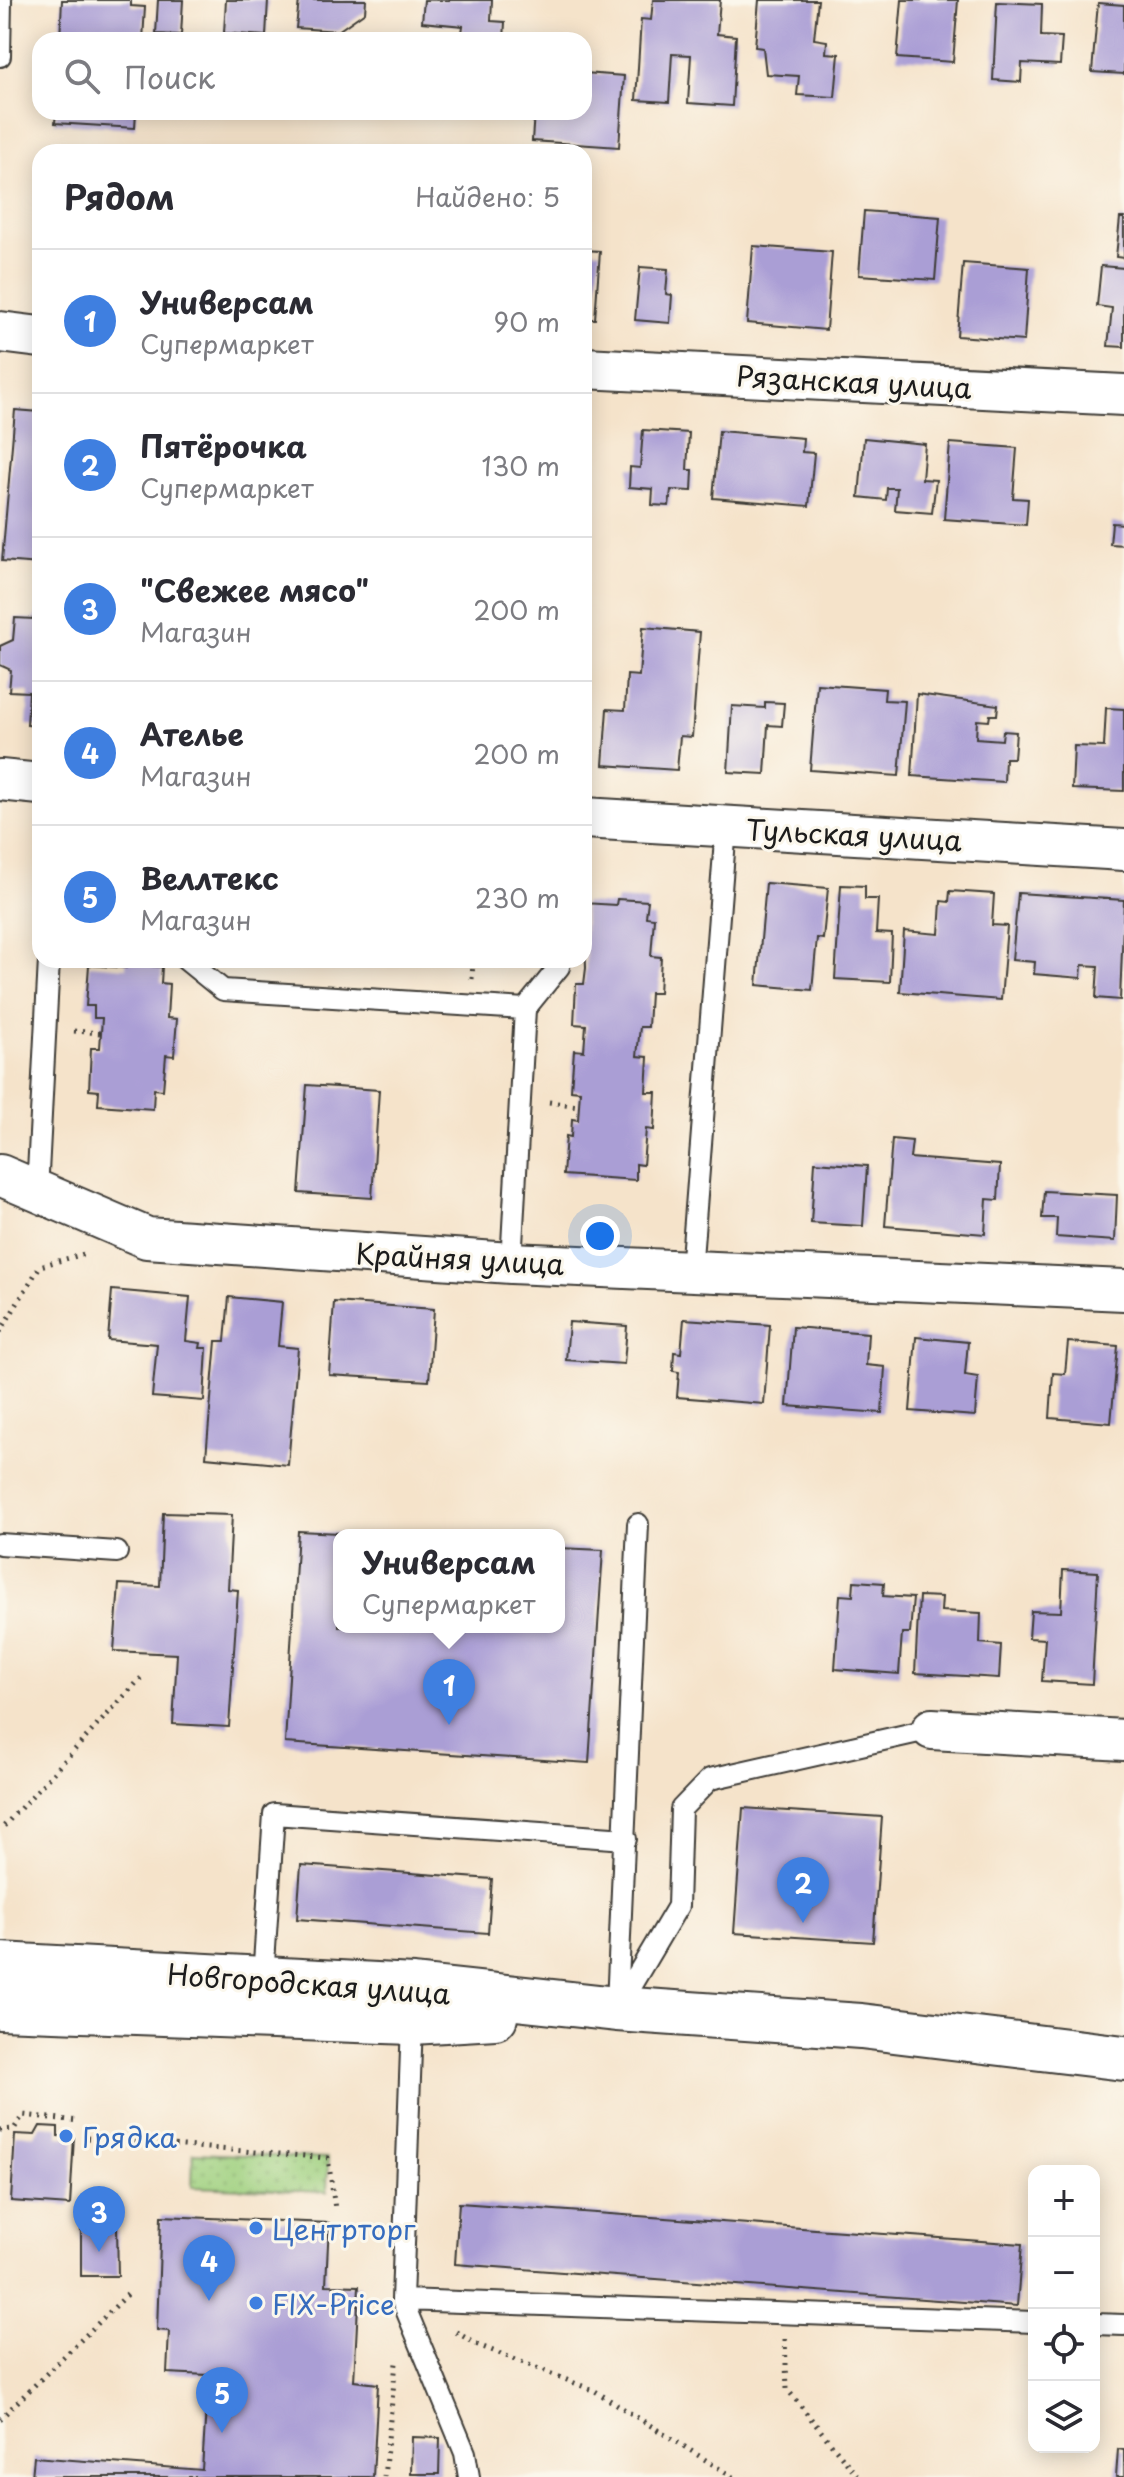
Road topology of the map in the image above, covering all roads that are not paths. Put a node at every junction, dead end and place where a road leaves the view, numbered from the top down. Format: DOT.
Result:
graph roads {
  1 [pos="1,0"];
  2 [pos="0,56"];
  3 [pos="0,332"];
  4 [pos="32,336"];
  5 [pos="592,368"];
  6 [pos="1124,395"];
  7 [pos="0,780"];
  8 [pos="32,783"];
  9 [pos="592,819"];
  10 [pos="726,827"];
  11 [pos="1124,850"];
  12 [pos="49,968"];
  13 [pos="196,968"];
  14 [pos="558,968"];
  15 [pos="525,1009"];
  16 [pos="0,1175"];
  17 [pos="37,1192"];
  18 [pos="511,1263"];
  19 [pos="691,1271"];
  20 [pos="1124,1290"];
  21 [pos="638,1524"];
  22 [pos="0,1544"];
  23 [pos="117,1552"];
  24 [pos="932,1729"];
  25 [pos="1124,1740"];
  26 [pos="626,1839"];
  27 [pos="0,1965"];
  28 [pos="263,1978"];
  29 [pos="0,2007"];
  30 [pos="617,2009"];
  31 [pos="412,2022"];
  32 [pos="1124,2058"];
  33 [pos="402,2300"];
  34 [pos="1028,2322"];
  35 [pos="1100,2324"];
  36 [pos="1124,2325"];
  37 [pos="469,2477"];
  1 -- 2 [label="lane"];
  3 -- 4 [label="street"];
  5 -- 6 [label="street, Рязанская улица"];
  7 -- 8 [label="street"];
  9 -- 10 [label="street, Тульская улица"];
  10 -- 11 [label="street, Тульская улица"];
  10 -- 19 [label="lane"];
  12 -- 17 [label="lane"];
  13 -- 15 [label="lane"];
  14 -- 15 [label="lane"];
  15 -- 18 [label="lane"];
  16 -- 17 [label="street, Крайняя улица"];
  17 -- 18 [label="street, Крайняя улица"];
  18 -- 19 [label="street, Крайняя улица"];
  19 -- 20 [label="street, Крайняя улица"];
  21 -- 26 [label="lane"];
  22 -- 23 [label="lane"];
  24 -- 25 [label="street"];
  24 -- 30 [label="lane"];
  26 -- 28 [label="lane"];
  26 -- 30 [label="lane"];
  27 -- 28 [label="street, Новгородская улица"];
  28 -- 30 [label="street, Новгородская улица"];
  29 -- 31 [label="street, Новгородская улица"];
  30 -- 31 [label="street, Новгородская улица"];
  30 -- 32 [label="street, Новгородская улица"];
  31 -- 33 [label="lane"];
  33 -- 34 [label="lane"];
  33 -- 37 [label="lane"];
  35 -- 36 [label="lane"];
}
